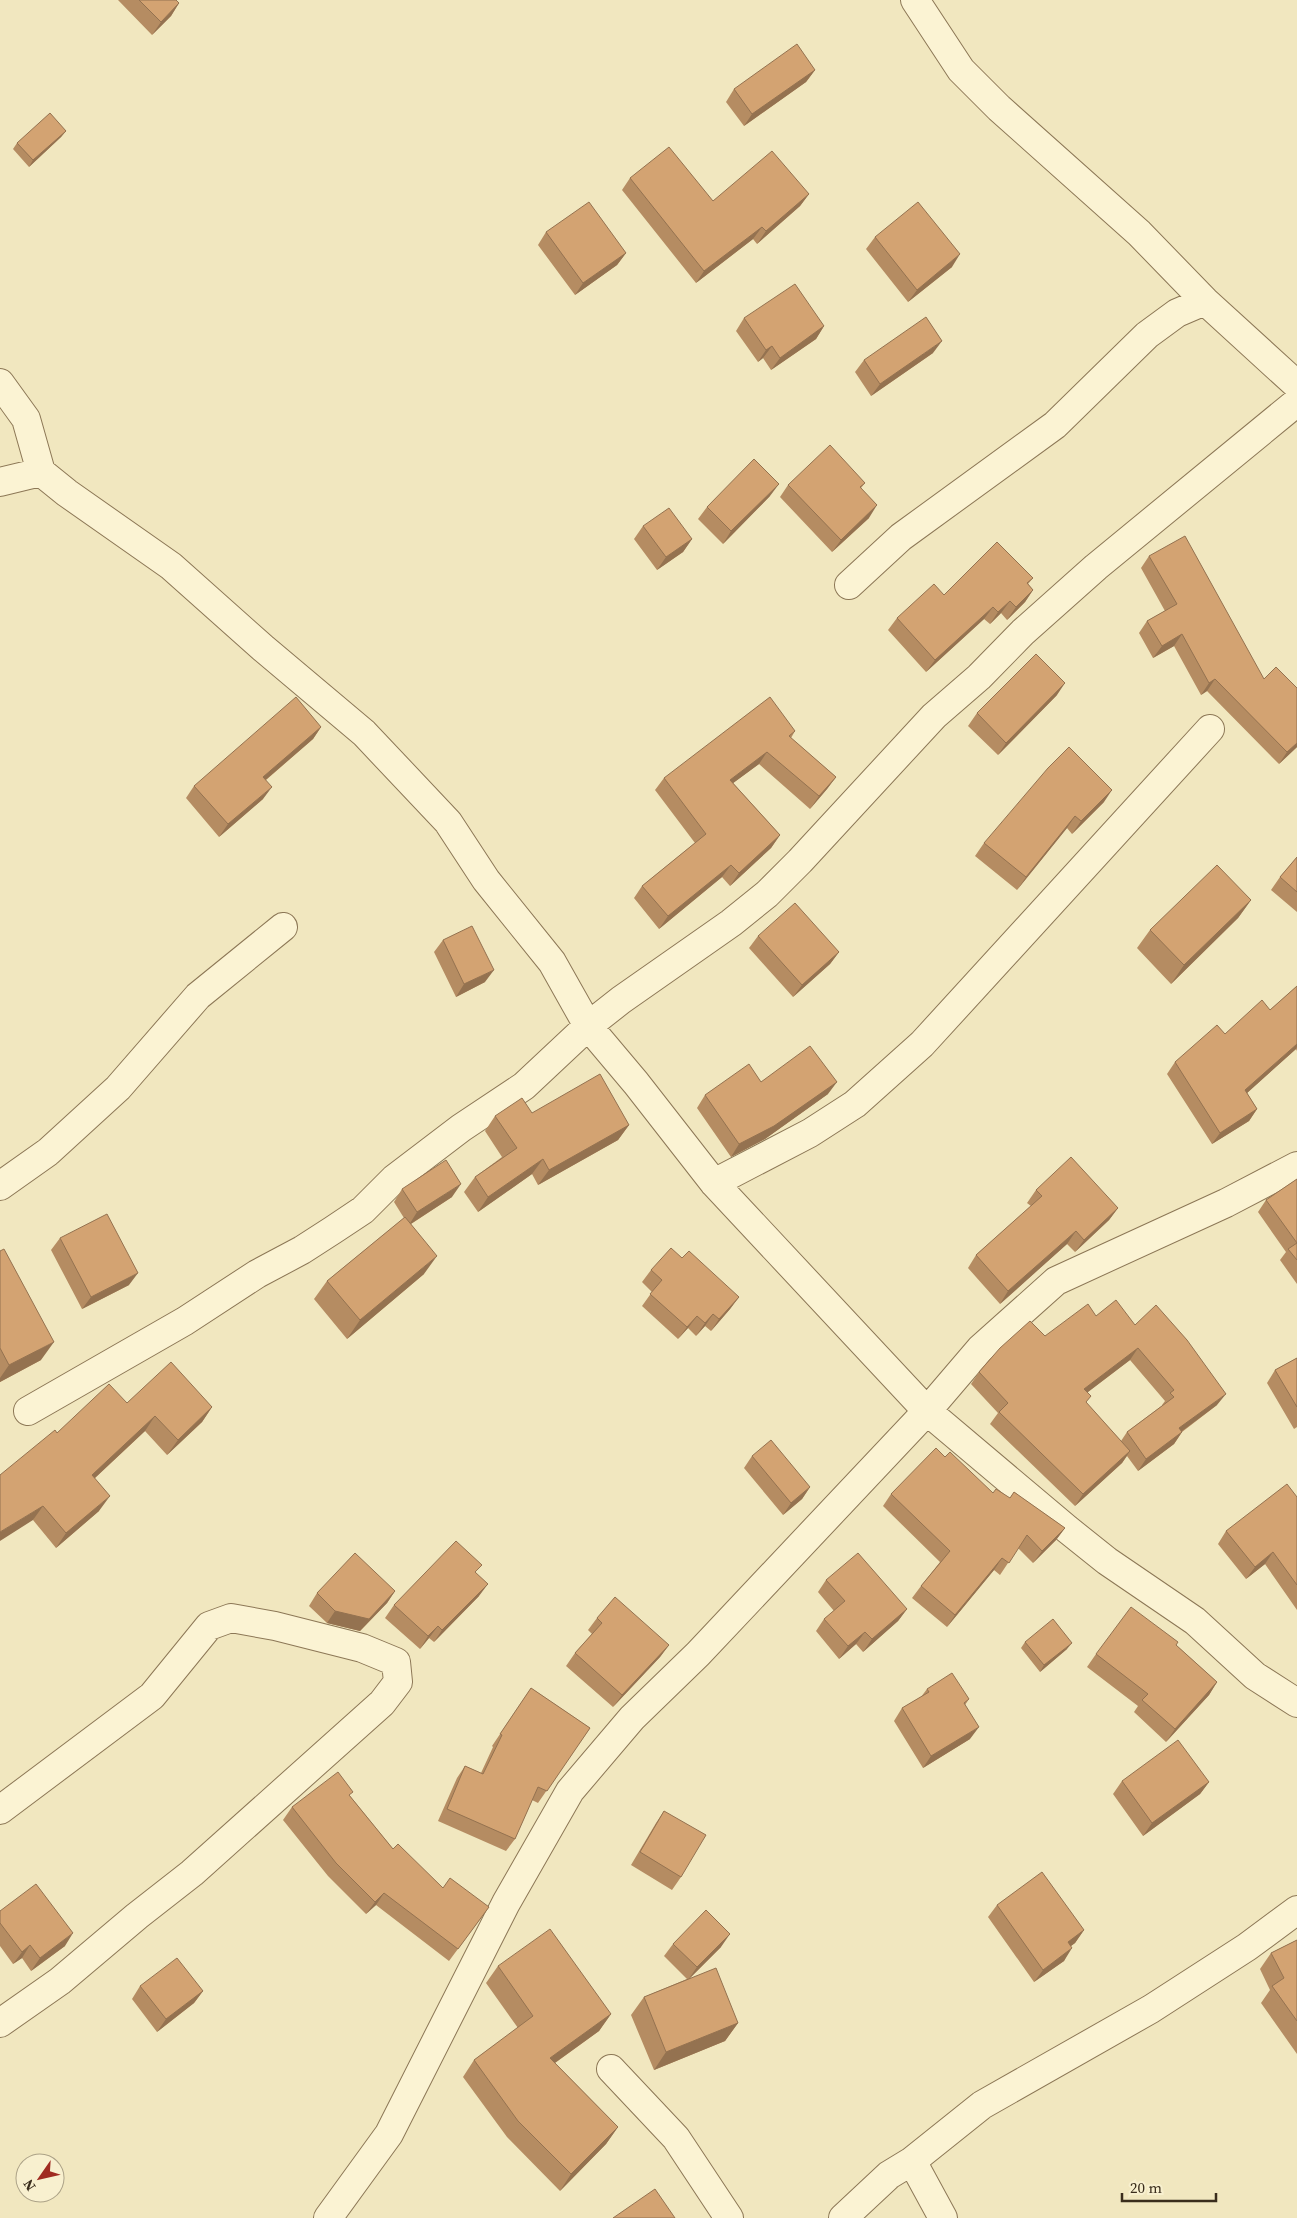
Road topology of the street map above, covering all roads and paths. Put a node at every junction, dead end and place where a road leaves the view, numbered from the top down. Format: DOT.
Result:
graph roads {
  1 [pos="915,0"];
  2 [pos="1205,301"];
  3 [pos="0,383"];
  4 [pos="1297,384"];
  5 [pos="1297,402"];
  6 [pos="41,472"];
  7 [pos="0,482"];
  8 [pos="849,585"];
  9 [pos="1210,730"];
  10 [pos="283,927"];
  11 [pos="588,1026"];
  12 [pos="1297,1166"];
  13 [pos="714,1183"];
  14 [pos="0,1186"];
  15 [pos="28,1411"];
  16 [pos="927,1411"];
  17 [pos="1297,1703"];
  18 [pos="0,1810"];
  19 [pos="1297,1910"];
  20 [pos="0,2023"];
  21 [pos="611,2069"];
  22 [pos="912,2161"];
  23 [pos="328,2218"];
  24 [pos="729,2218"];
  25 [pos="843,2218"];
  26 [pos="943,2218"];
  1 -- 2 [label="street"];
  2 -- 4 [label="street"];
  2 -- 8 [label="street"];
  3 -- 6 [label="street"];
  5 -- 11 [label="street"];
  6 -- 7 [label="street"];
  6 -- 11 [label="street"];
  9 -- 13 [label="street"];
  10 -- 14 [label="street"];
  11 -- 13 [label="street"];
  11 -- 15 [label="street"];
  12 -- 16 [label="street"];
  13 -- 16 [label="street"];
  16 -- 17 [label="street"];
  16 -- 23 [label="street"];
  18 -- 20 [label="street"];
  19 -- 22 [label="street"];
  21 -- 24 [label="street"];
  22 -- 25 [label="street"];
  22 -- 26 [label="street"];
}
